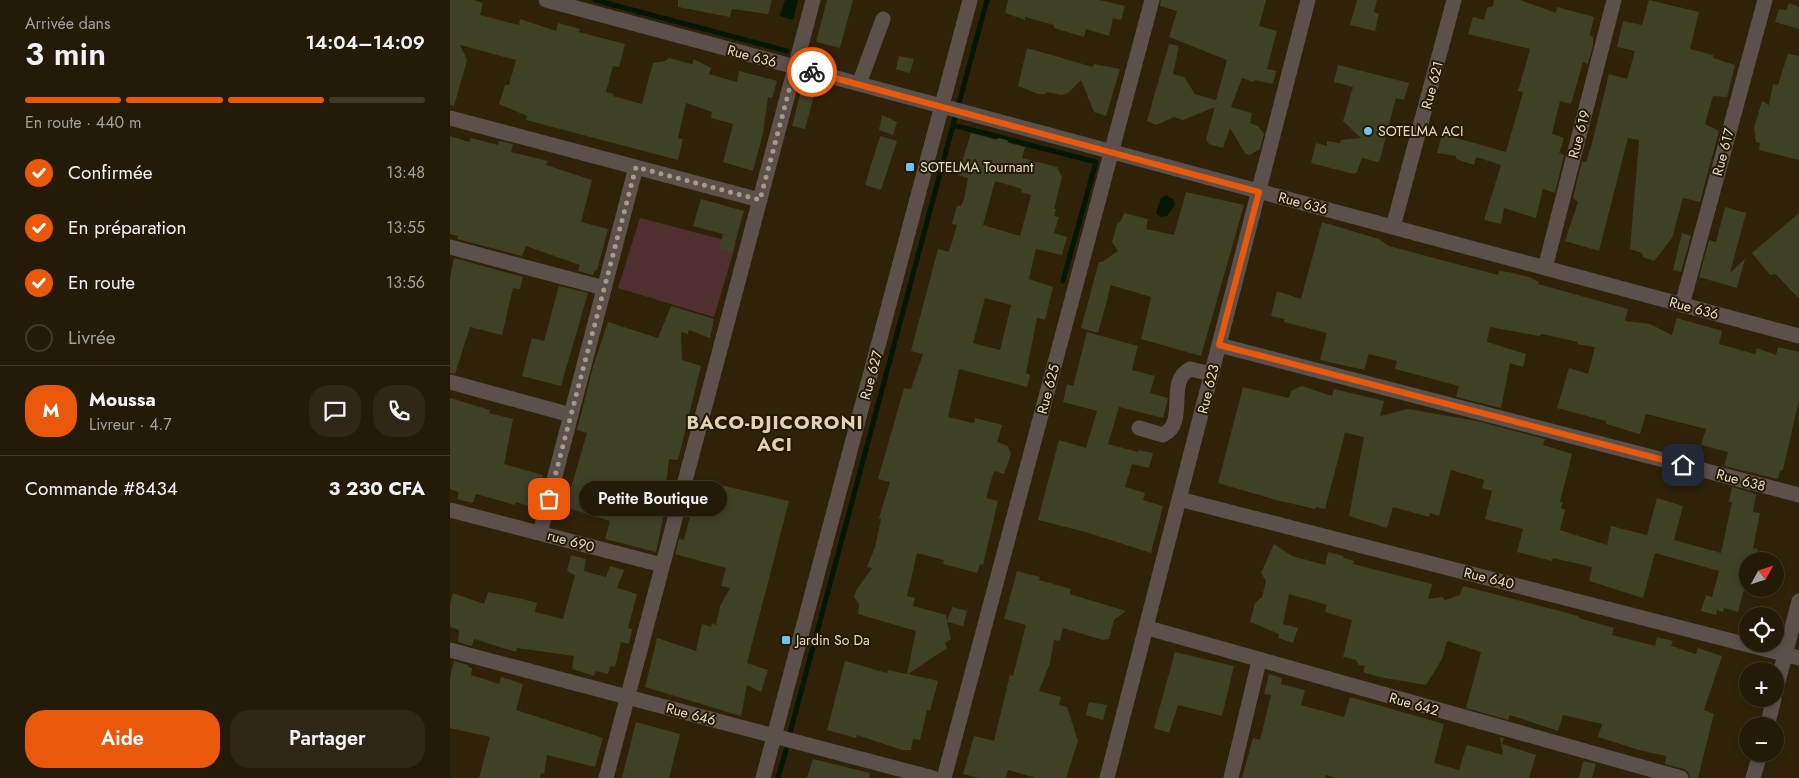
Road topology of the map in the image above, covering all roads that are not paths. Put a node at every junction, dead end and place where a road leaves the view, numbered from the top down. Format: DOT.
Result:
graph roads {
  1 [pos="546,0"];
  2 [pos="813,0"];
  3 [pos="970,0"];
  4 [pos="1152,0"];
  5 [pos="1308,0"];
  6 [pos="1454,0"];
  7 [pos="1614,0"];
  8 [pos="1765,0"];
  9 [pos="883,19"];
  10 [pos="795,68"];
  11 [pos="859,84"];
  12 [pos="942,107"];
  13 [pos="450,118"];
  14 [pos="1111,152"];
  15 [pos="636,167"];
  16 [pos="1259,192"];
  17 [pos="760,200"];
  18 [pos="1393,227"];
  19 [pos="450,247"];
  20 [pos="1544,268"];
  21 [pos="604,288"];
  22 [pos="1682,305"];
  23 [pos="1799,336"];
  24 [pos="1219,345"];
  25 [pos="1212,374"];
  26 [pos="450,382"];
  27 [pos="571,414"];
  28 [pos="1139,428"];
  29 [pos="1799,495"];
  30 [pos="1179,499"];
  31 [pos="450,510"];
  32 [pos="540,533"];
  33 [pos="662,565"];
  34 [pos="1799,601"];
  35 [pos="1148,628"];
  36 [pos="450,650"];
  37 [pos="1792,656"];
  38 [pos="1259,661"];
  39 [pos="1784,673"];
  40 [pos="627,697"];
  41 [pos="774,736"];
  42 [pos="1758,762"];
  43 [pos="606,778"];
  44 [pos="763,778"];
  45 [pos="933,778"];
  46 [pos="944,778"];
  47 [pos="1108,778"];
  48 [pos="1231,778"];
  49 [pos="1681,778"];
  50 [pos="1753,778"];
  1 -- 10 [label="street, Rue 636"];
  2 -- 10 [label="street"];
  3 -- 12 [label="street, Rue 627"];
  4 -- 14 [label="street, Rue 625"];
  5 -- 16 [label="street, Rue 623"];
  6 -- 18 [label="street, Rue 621"];
  7 -- 20 [label="street, Rue 619"];
  8 -- 22 [label="street, Rue 617"];
  9 -- 11 [label="street"];
  10 -- 11 [label="street, Rue 636"];
  10 -- 17 [label="street"];
  11 -- 12 [label="street, Rue 636"];
  12 -- 14 [label="street, Rue 636"];
  12 -- 41 [label="street, Rue 627"];
  13 -- 15 [label="street"];
  14 -- 16 [label="street, Rue 636"];
  14 -- 46 [label="street, Rue 625"];
  15 -- 17 [label="street"];
  15 -- 21 [label="street"];
  16 -- 18 [label="street, Rue 636"];
  16 -- 24 [label="street, Rue 623"];
  17 -- 33 [label="street"];
  18 -- 20 [label="street, Rue 636"];
  19 -- 21 [label="street"];
  20 -- 22 [label="street, Rue 636"];
  21 -- 27 [label="street"];
  22 -- 23 [label="street, Rue 636"];
  24 -- 25 [label="street, Rue 623"];
  24 -- 29 [label="street, Rue 638"];
  25 -- 28 [label="street"];
  25 -- 30 [label="street, Rue 623"];
  26 -- 27 [label="street"];
  27 -- 32 [label="street"];
  30 -- 35 [label="street, Rue 623"];
  30 -- 37 [label="street, Rue 640"];
  31 -- 32 [label="street, rue 690"];
  32 -- 33 [label="street, rue 690"];
  33 -- 40 [label="street"];
  34 -- 37 [label="street"];
  35 -- 38 [label="street, Rue 642"];
  35 -- 47 [label="street, Rue 623"];
  36 -- 40 [label="street, Rue 646"];
  37 -- 39 [label="street"];
  38 -- 48 [label="street"];
  38 -- 49 [label="street, Rue 642"];
  40 -- 41 [label="street, Rue 646"];
  40 -- 43 [label="street"];
  41 -- 44 [label="street, Rue 627"];
  41 -- 45 [label="street, Rue 646"];
  42 -- 50 [label="street"];
}
